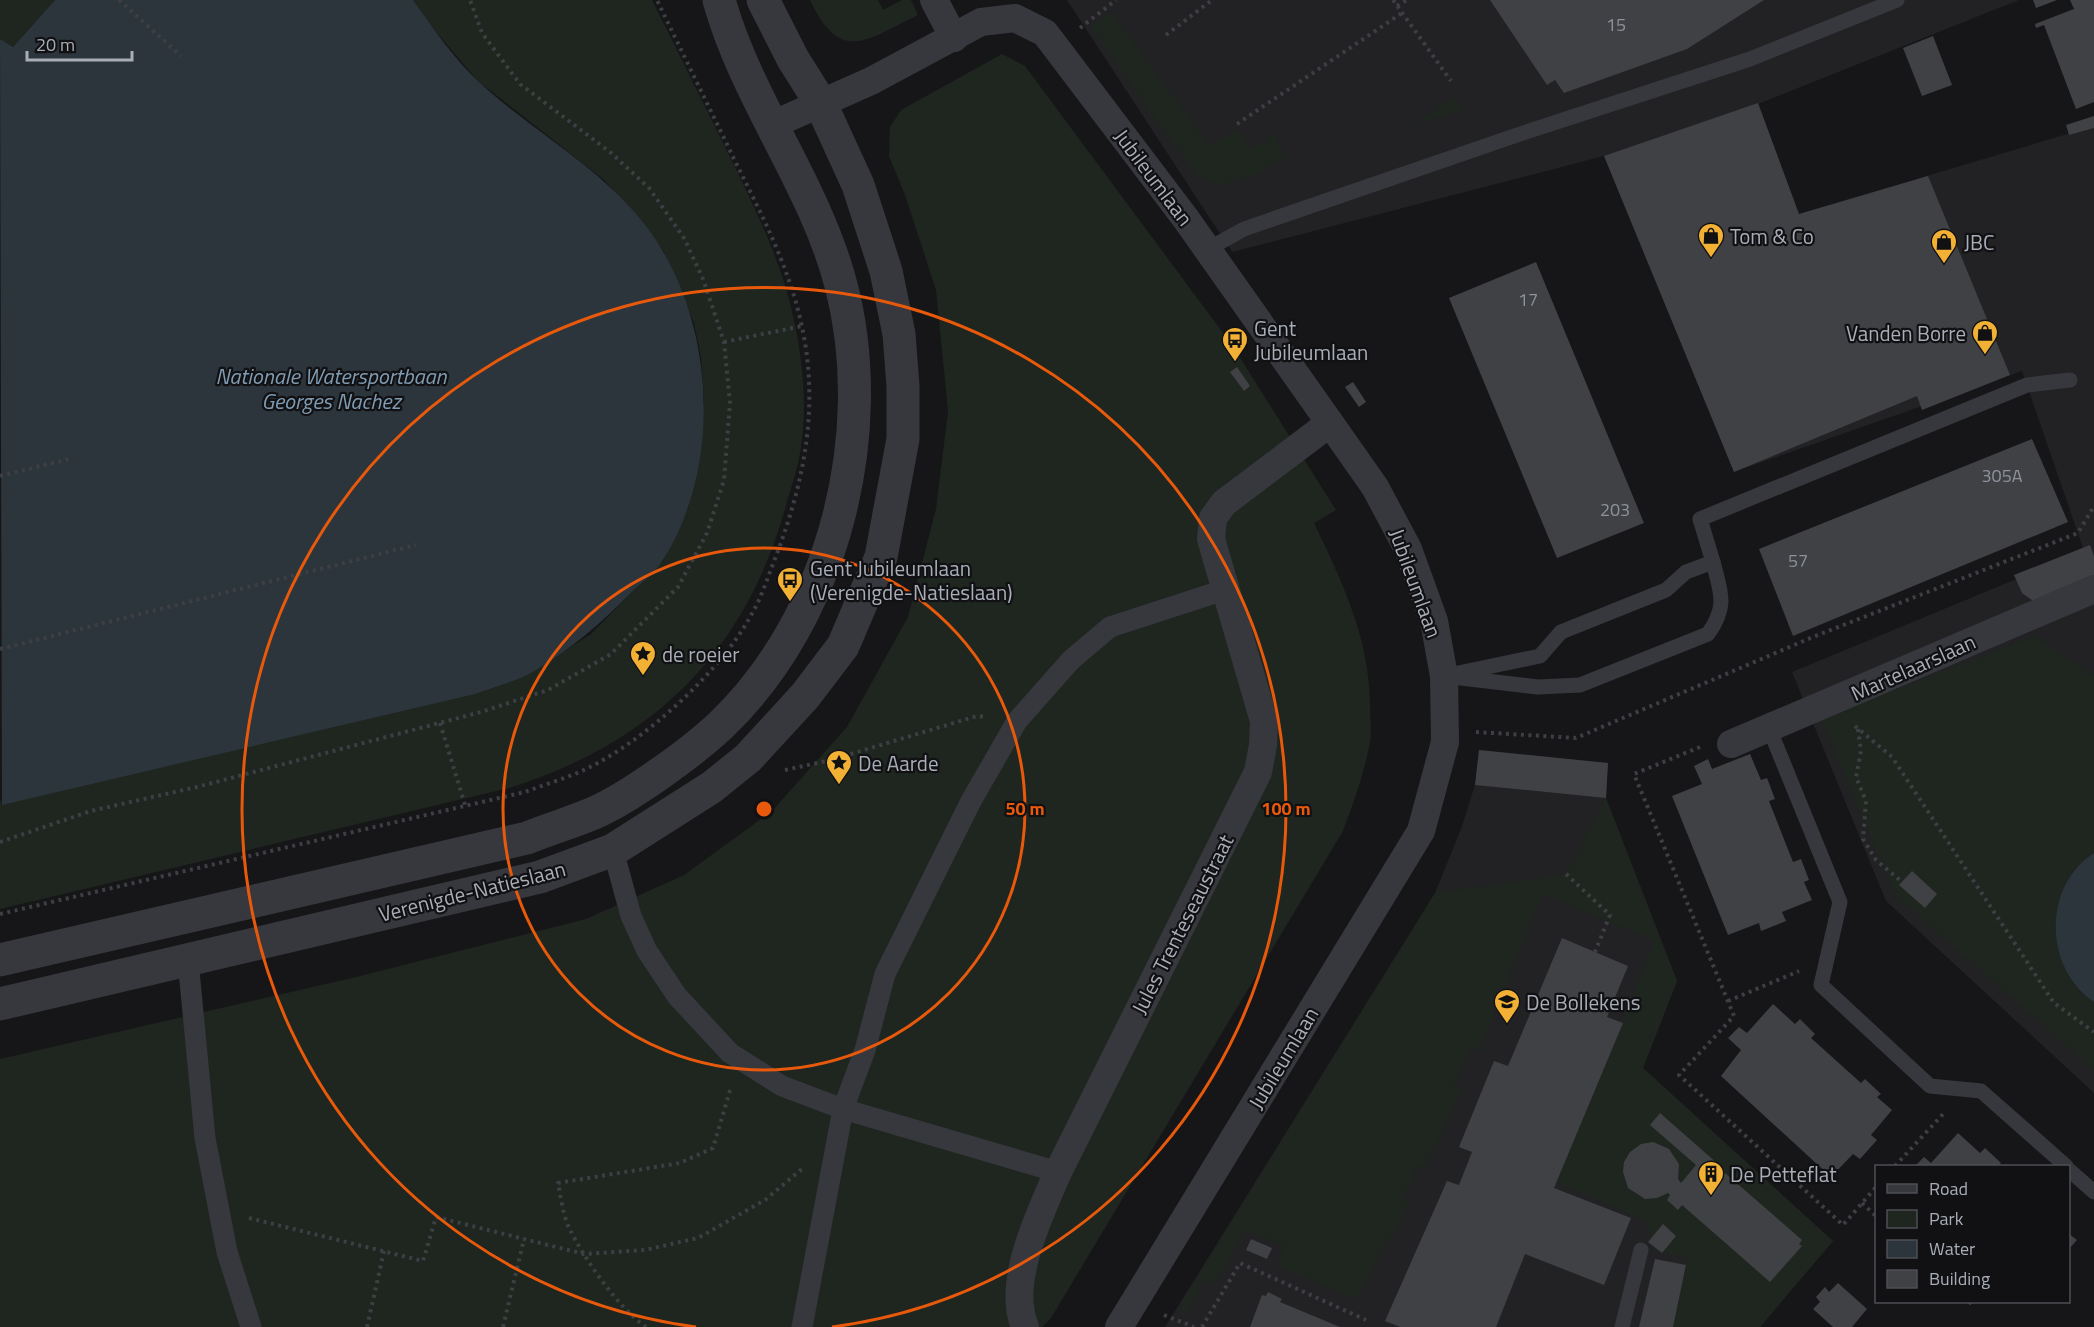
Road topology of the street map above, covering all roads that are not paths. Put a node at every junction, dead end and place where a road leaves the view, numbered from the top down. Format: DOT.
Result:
graph roads {
  1 [pos="719,0"];
  2 [pos="763,0"];
  3 [pos="934,0"];
  4 [pos="1897,0"];
  5 [pos="954,38"];
  6 [pos="820,102"];
  7 [pos="772,125"];
  8 [pos="1208,249"];
  9 [pos="2070,380"];
  10 [pos="1330,423"];
  11 [pos="1713,562"];
  12 [pos="2094,589"];
  13 [pos="1224,590"];
  14 [pos="1444,676"];
  15 [pos="1769,728"];
  16 [pos="1731,744"];
  17 [pos="614,850"];
  18 [pos="0,960"];
  19 [pos="188,960"];
  20 [pos="0,1004"];
  21 [pos="843,1109"];
  22 [pos="2064,1165"];
  23 [pos="2070,1171"];
  24 [pos="1058,1172"];
  25 [pos="2094,1192"];
  26 [pos="1641,1250"];
  27 [pos="251,1327"];
  28 [pos="802,1327"];
  29 [pos="1024,1327"];
  30 [pos="1119,1327"];
  31 [pos="1622,1327"];
  1 -- 7 [label="street, Verenigde-Natieslaan"];
  2 -- 6 [label="street, Verenigde-Natieslaan"];
  3 -- 5 [label="street"];
  4 -- 8 [label="lane"];
  5 -- 6 [label="street, Jubileumlaan"];
  5 -- 8 [label="street, Jubileumlaan"];
  6 -- 7 [label="street"];
  6 -- 17 [label="street, Verenigde-Natieslaan"];
  7 -- 18 [label="street, Verenigde-Natieslaan"];
  8 -- 10 [label="street, Jubileumlaan"];
  9 -- 11 [label="lane"];
  10 -- 13 [label="street, Jules Trenteseaustraat"];
  10 -- 14 [label="street, Jubileumlaan"];
  11 -- 14 [label="lane"];
  11 -- 14 [label="lane"];
  12 -- 15 [label="street, Martelaarslaan"];
  13 -- 21 [label="street"];
  13 -- 24 [label="street, Jules Trenteseaustraat"];
  14 -- 30 [label="street, Jubileumlaan"];
  15 -- 16 [label="street, Martelaarslaan"];
  15 -- 22 [label="lane"];
  17 -- 19 [label="street, Verenigde-Natieslaan"];
  17 -- 21 [label="street"];
  19 -- 20 [label="street, Verenigde-Natieslaan"];
  19 -- 27 [label="street"];
  21 -- 24 [label="street"];
  21 -- 28 [label="street"];
  23 -- 25 [label="lane"];
  24 -- 29 [label="street, Jules Trenteseaustraat"];
  26 -- 31 [label="lane"];
}
